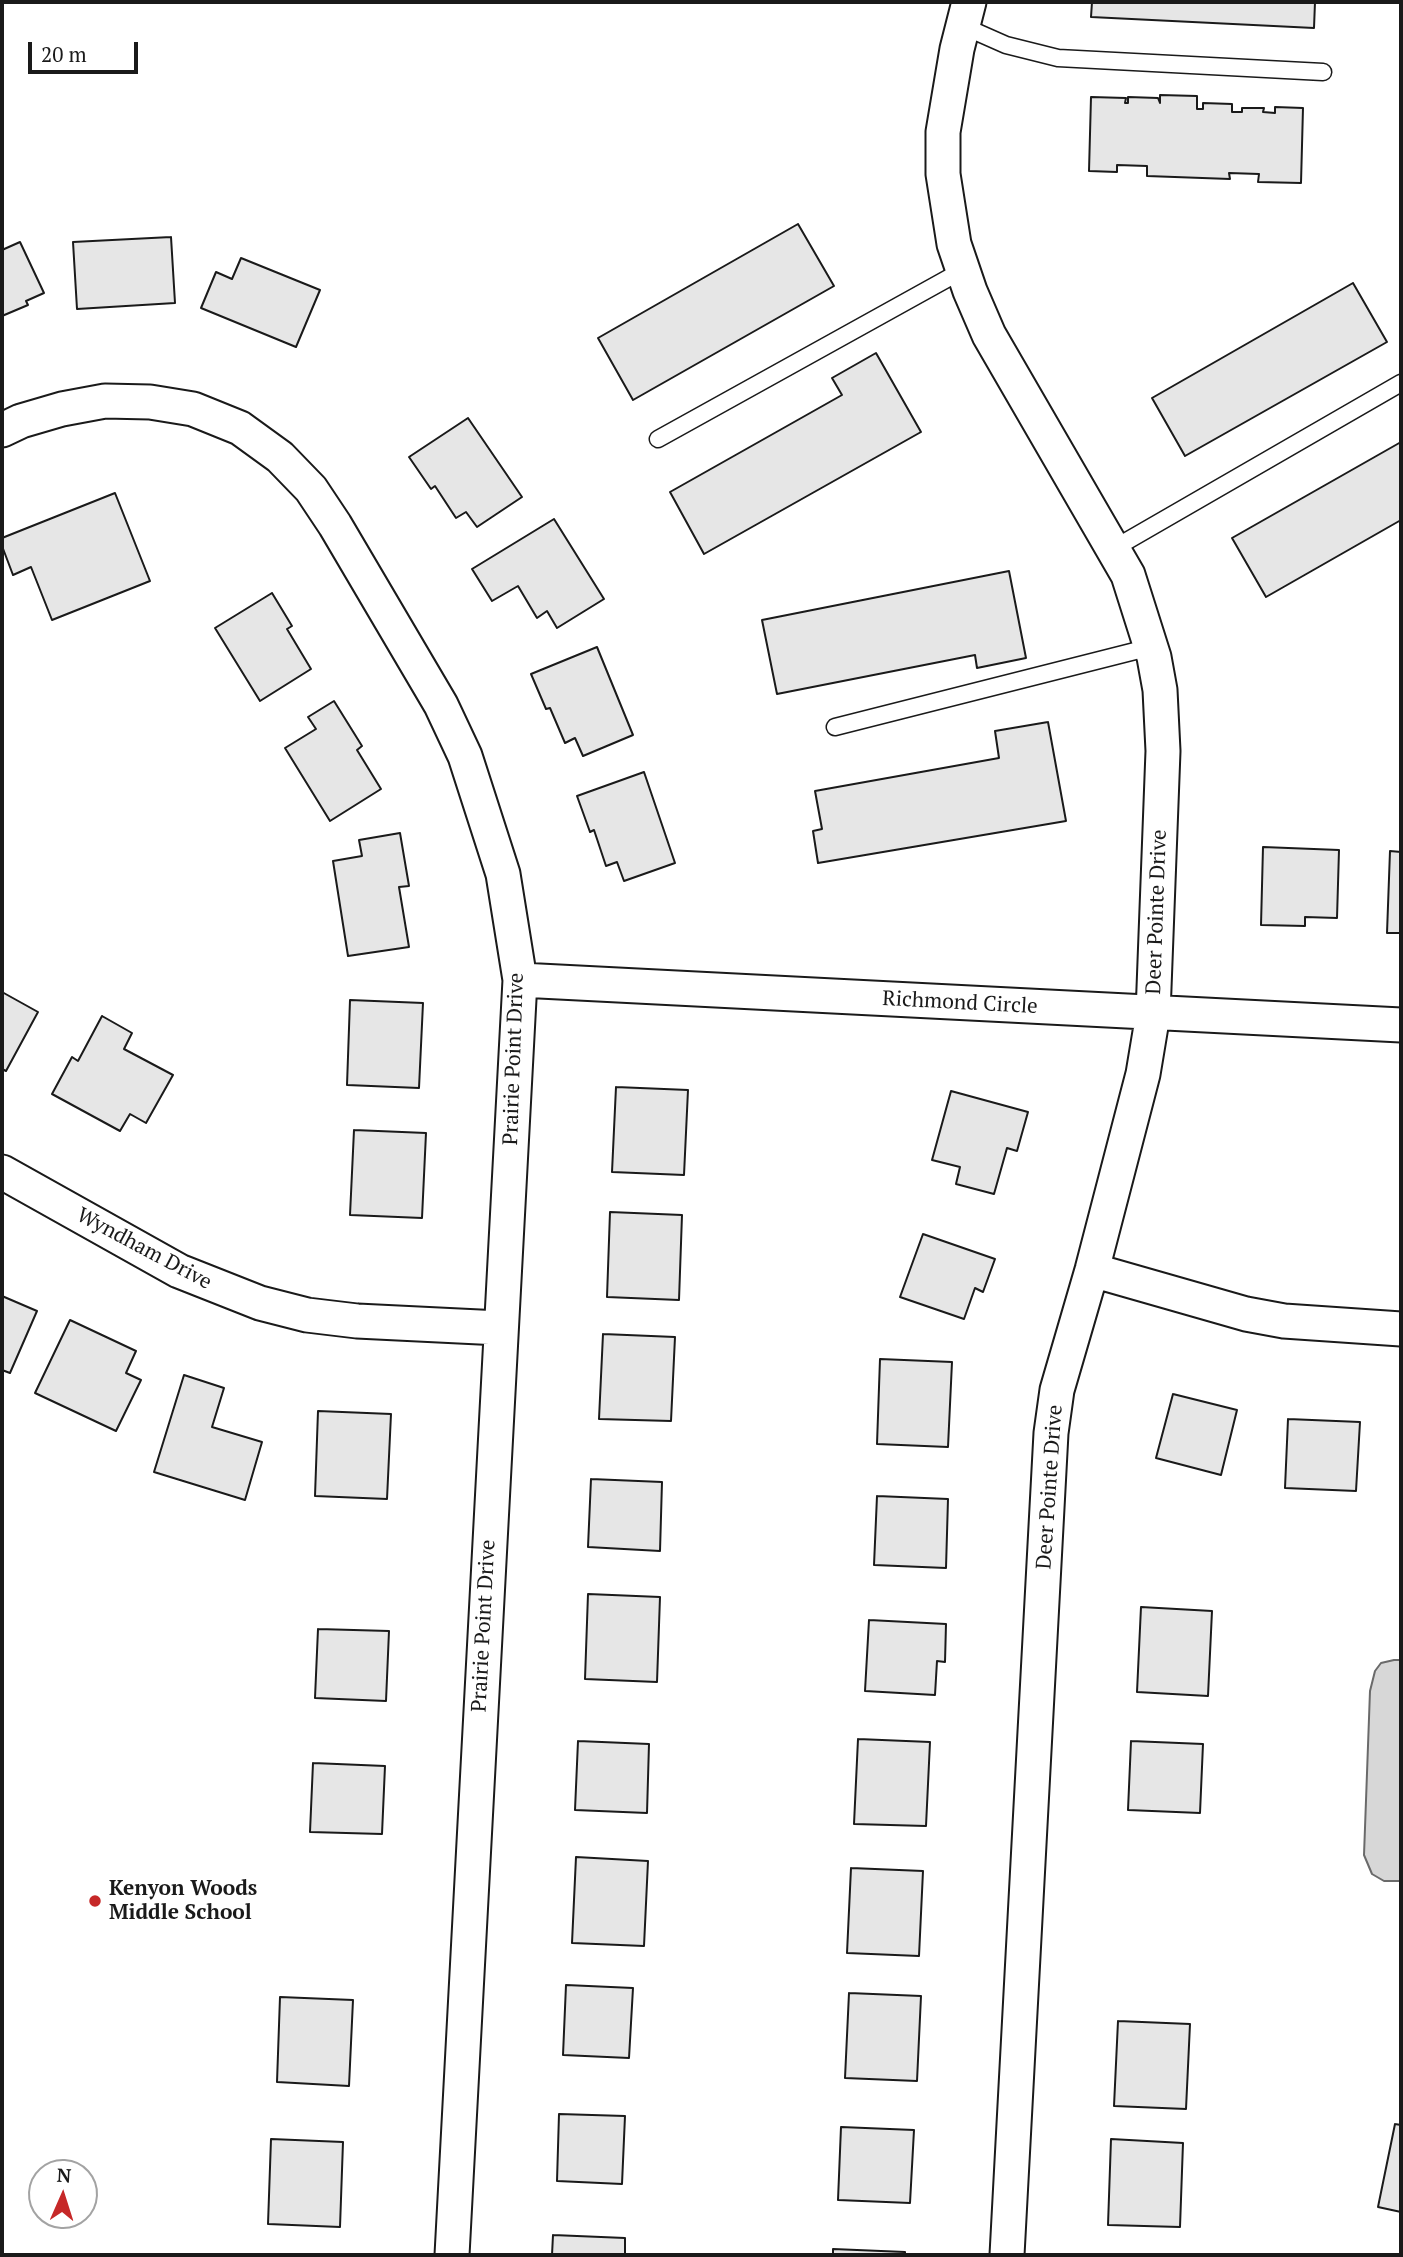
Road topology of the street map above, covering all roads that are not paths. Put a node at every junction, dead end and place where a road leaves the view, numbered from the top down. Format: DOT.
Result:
graph roads {
  1 [pos="966,14"];
  2 [pos="1323,72"];
  3 [pos="963,270"];
  4 [pos="1401,383"];
  5 [pos="2,430"];
  6 [pos="658,439"];
  7 [pos="1113,549"];
  8 [pos="1151,647"];
  9 [pos="835,727"];
  10 [pos="520,980"];
  11 [pos="1153,1014"];
  12 [pos="1401,1026"];
  13 [pos="2,1172"];
  14 [pos="1092,1270"];
  15 [pos="500,1328"];
  16 [pos="1401,1329"];
  17 [pos="452,2255"];
  18 [pos="1007,2255"];
  1 -- 2 [label="lane"];
  1 -- 3 [label="street, Deer Pointe Drive"];
  3 -- 6 [label="lane"];
  3 -- 7 [label="street, Deer Pointe Drive"];
  4 -- 7 [label="lane"];
  5 -- 10 [label="street, Prairie Point Drive"];
  7 -- 8 [label="street, Deer Pointe Drive"];
  8 -- 9 [label="lane"];
  8 -- 11 [label="street, Deer Pointe Drive"];
  10 -- 11 [label="street, Richmond Circle"];
  10 -- 15 [label="street, Prairie Point Drive"];
  11 -- 12 [label="street, Richmond Circle"];
  11 -- 14 [label="street, Deer Pointe Drive"];
  13 -- 15 [label="street, Wyndham Drive"];
  14 -- 16 [label="street"];
  14 -- 18 [label="street, Deer Pointe Drive"];
  15 -- 17 [label="street, Prairie Point Drive"];
}
